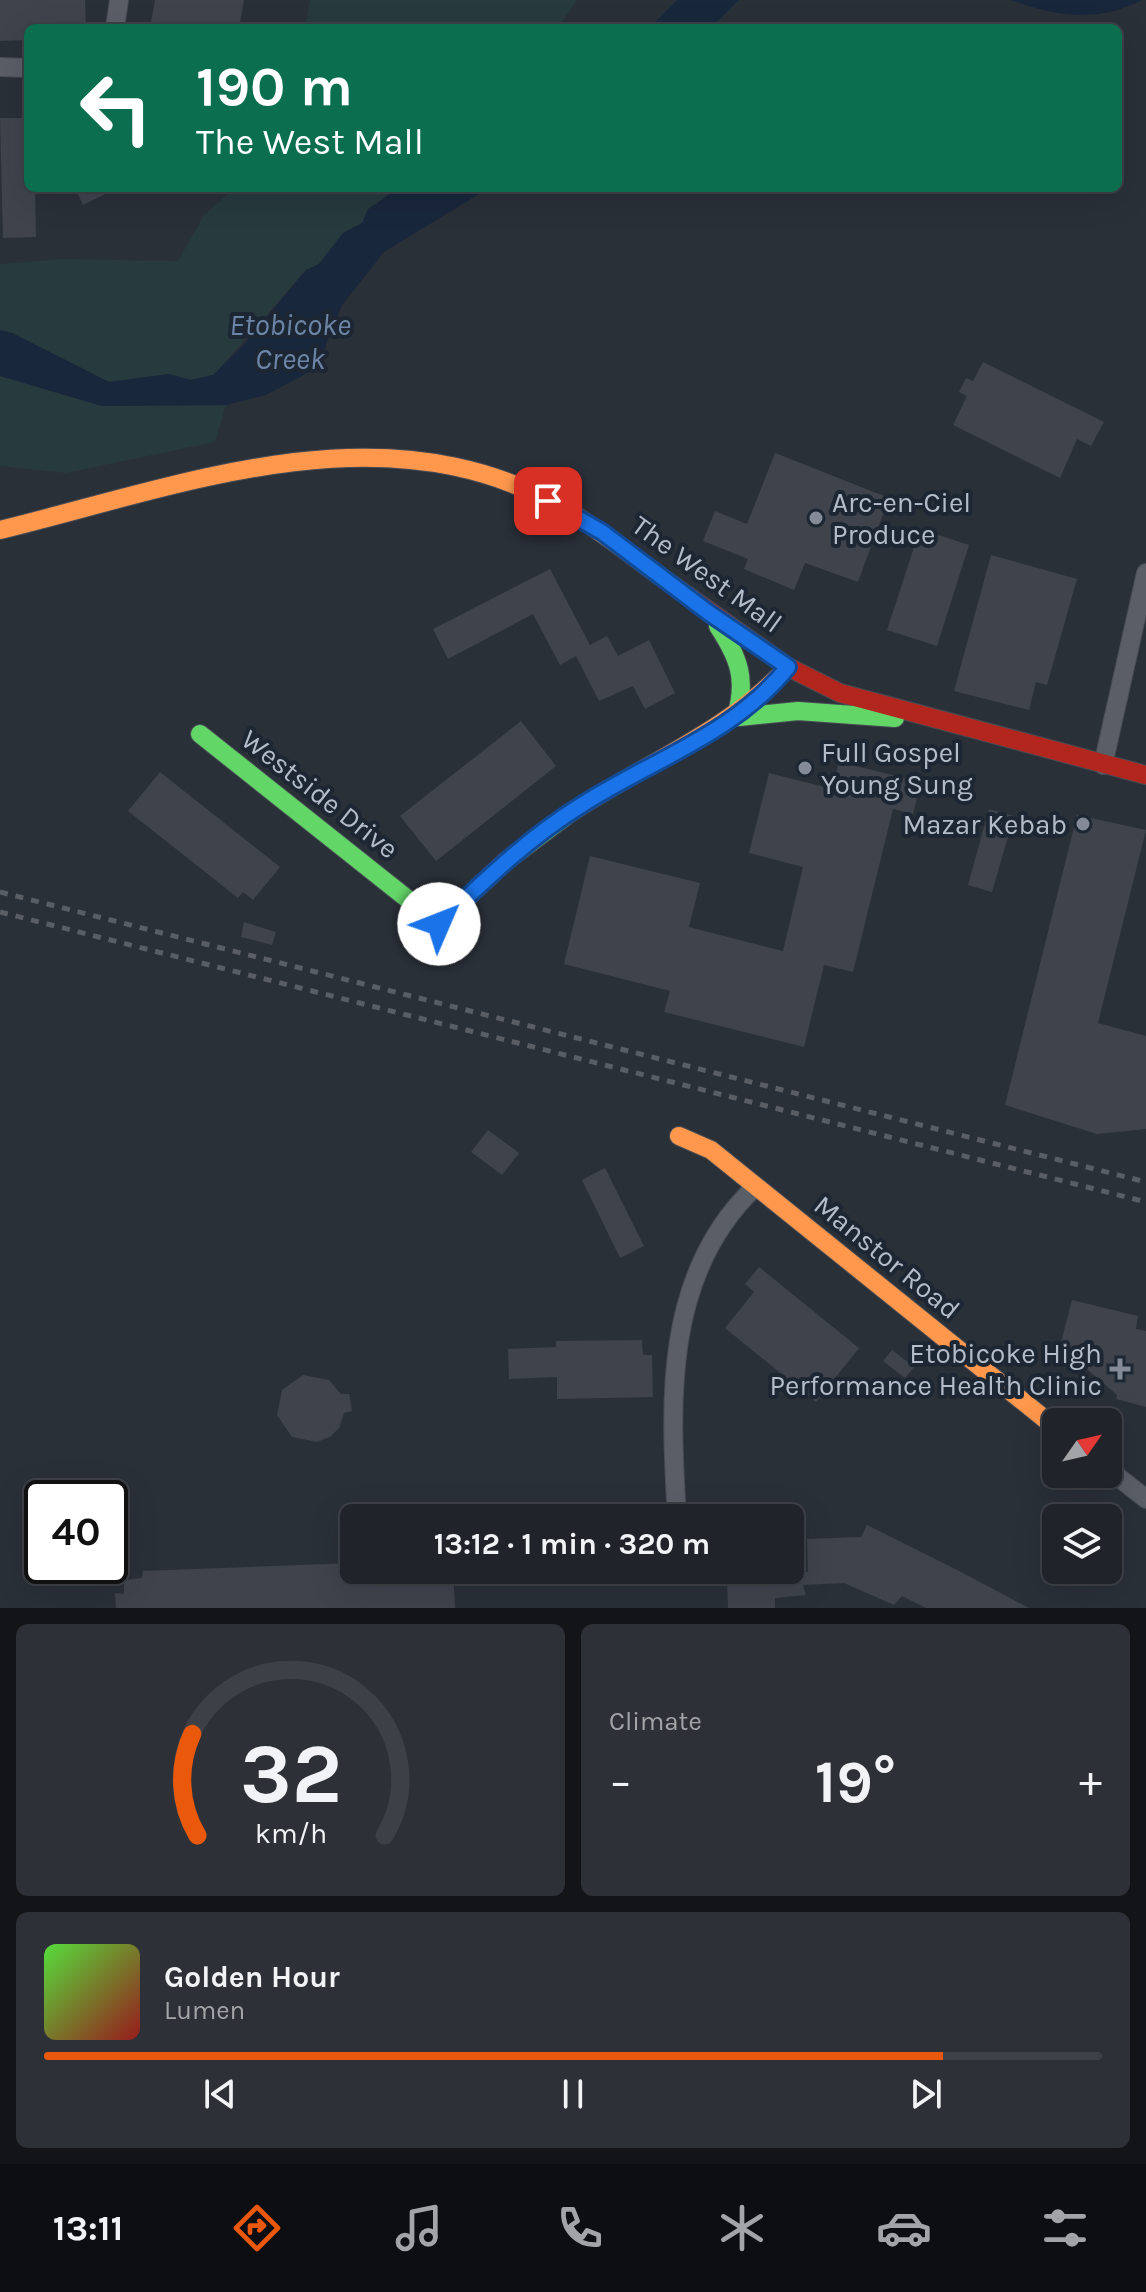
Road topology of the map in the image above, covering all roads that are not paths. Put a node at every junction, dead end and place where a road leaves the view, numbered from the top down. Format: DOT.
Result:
graph roads {
  1 [pos="119,0"];
  2 [pos="116,24"];
  3 [pos="0,67"];
  4 [pos="24,68"];
  5 [pos="0,530"];
  6 [pos="1146,573"];
  7 [pos="709,613"];
  8 [pos="788,667"];
  9 [pos="736,717"];
  10 [pos="928,719"];
  11 [pos="200,734"];
  12 [pos="1103,765"];
  13 [pos="1146,775"];
  14 [pos="679,1136"];
  15 [pos="755,1187"];
  16 [pos="1042,1417"];
  17 [pos="1122,1480"];
  18 [pos="1146,1499"];
  19 [pos="676,1504"];
  1 -- 2 [label="street"];
  3 -- 4 [label="street"];
  5 -- 7 [label="main road, The West Mall"];
  6 -- 12 [label="street"];
  7 -- 8 [label="main road, The West Mall"];
  7 -- 9 [label="main road"];
  8 -- 9 [label="main road, Westside Drive"];
  8 -- 10 [label="main road, The West Mall"];
  9 -- 10 [label="main road"];
  9 -- 11 [label="main road, Westside Drive"];
  10 -- 12 [label="main road, The West Mall"];
  12 -- 13 [label="main road, The West Mall"];
  14 -- 15 [label="main road, Manstor Road"];
  15 -- 16 [label="main road, Manstor Road"];
  15 -- 19 [label="street"];
  17 -- 18 [label="street"];
}
